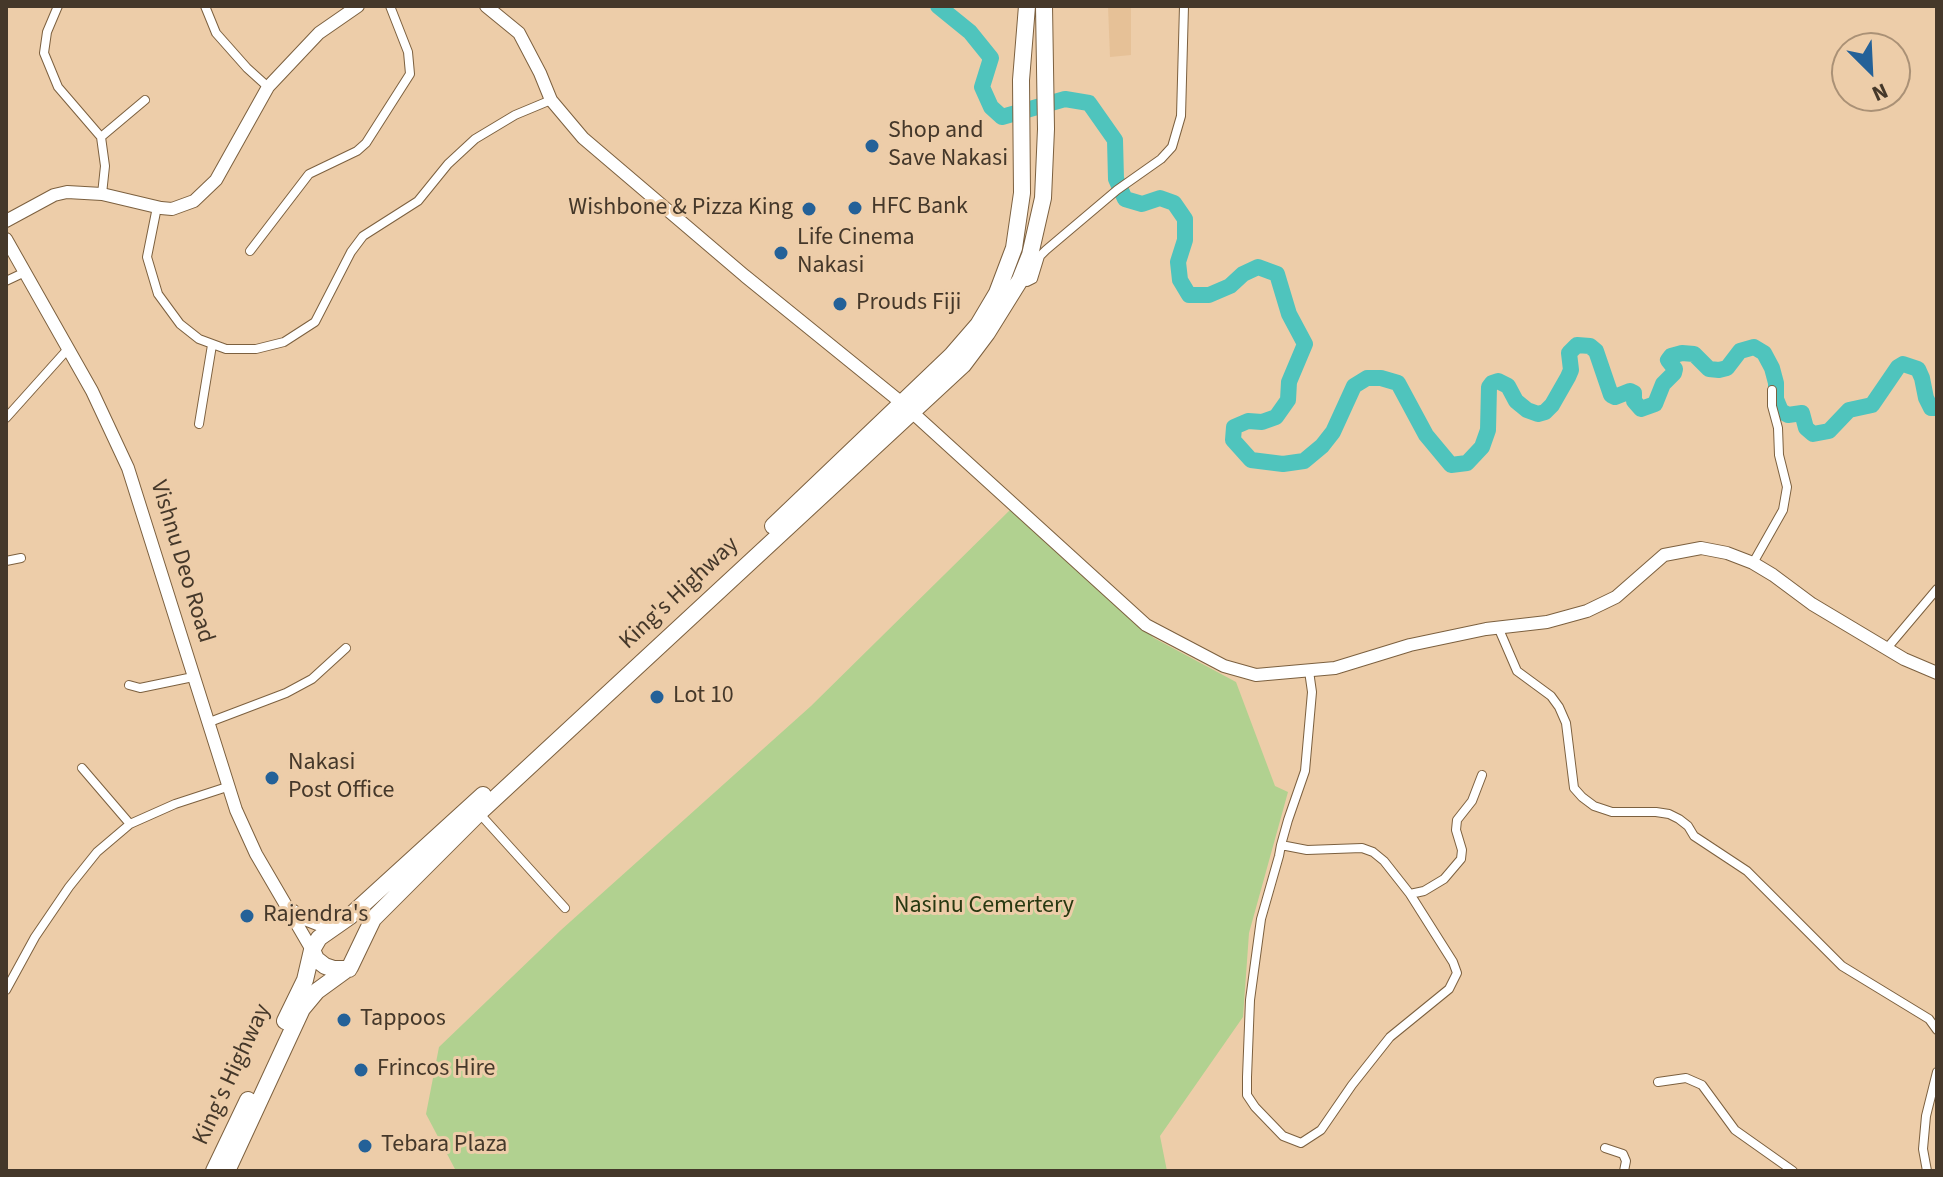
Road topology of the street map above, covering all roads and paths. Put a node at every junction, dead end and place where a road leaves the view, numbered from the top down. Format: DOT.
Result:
graph roads {
  1 [pos="58,6"];
  2 [pos="205,6"];
  3 [pos="358,6"];
  4 [pos="390,6"];
  5 [pos="488,6"];
  6 [pos="1027,6"];
  7 [pos="1044,6"];
  8 [pos="1184,6"];
  9 [pos="268,87"];
  10 [pos="145,100"];
  11 [pos="551,100"];
  12 [pos="101,137"];
  13 [pos="102,194"];
  14 [pos="157,207"];
  15 [pos="6,221"];
  16 [pos="6,239"];
  17 [pos="250,251"];
  18 [pos="23,273"];
  19 [pos="1020,280"];
  20 [pos="6,281"];
  21 [pos="212,345"];
  22 [pos="67,350"];
  23 [pos="1772,390"];
  24 [pos="908,408"];
  25 [pos="6,418"];
  26 [pos="199,424"];
  27 [pos="21,558"];
  28 [pos="6,561"];
  29 [pos="1753,563"];
  30 [pos="1937,589"];
  31 [pos="1498,627"];
  32 [pos="1888,647"];
  33 [pos="346,648"];
  34 [pos="1309,671"];
  35 [pos="1937,673"];
  36 [pos="193,677"];
  37 [pos="129,685"];
  38 [pos="207,723"];
  39 [pos="82,768"];
  40 [pos="1482,775"];
  41 [pos="227,787"];
  42 [pos="479,813"];
  43 [pos="130,824"];
  44 [pos="1281,845"];
  45 [pos="1410,894"];
  46 [pos="290,908"];
  47 [pos="565,908"];
  48 [pos="330,929"];
  49 [pos="312,950"];
  50 [pos="352,963"];
  51 [pos="6,990"];
  52 [pos="1937,1030"];
  53 [pos="1937,1072"];
  54 [pos="1658,1082"];
  55 [pos="1605,1148"];
  56 [pos="214,1171"];
  57 [pos="227,1171"];
  58 [pos="1624,1171"];
  59 [pos="1793,1171"];
  60 [pos="1927,1171"];
  1 -- 12 [label="street"];
  2 -- 9 [label="street"];
  3 -- 9 [label="street"];
  4 -- 17 [label="street"];
  5 -- 11 [label="street"];
  6 -- 24 [label="highway, King's Highway"];
  7 -- 19 [label="highway, King's Highway"];
  8 -- 19 [label="street"];
  9 -- 14 [label="street"];
  10 -- 12 [label="street"];
  11 -- 21 [label="street"];
  11 -- 24 [label="street"];
  12 -- 13 [label="street"];
  13 -- 14 [label="street"];
  13 -- 15 [label="street"];
  14 -- 21 [label="street"];
  16 -- 18 [label="street, Vishnu Deo Road"];
  18 -- 20 [label="street"];
  18 -- 22 [label="street, Vishnu Deo Road"];
  19 -- 24 [label="highway, King's Highway"];
  21 -- 26 [label="street"];
  22 -- 25 [label="street"];
  22 -- 36 [label="street, Vishnu Deo Road"];
  23 -- 29 [label="street"];
  24 -- 34 [label="street"];
  24 -- 42 [label="highway, King's Highway"];
  24 -- 48 [label="highway, King's Highway"];
  27 -- 28 [label="street"];
  29 -- 31 [label="street"];
  29 -- 32 [label="street"];
  30 -- 32 [label="street"];
  31 -- 34 [label="street"];
  31 -- 52 [label="street"];
  32 -- 35 [label="street"];
  33 -- 38 [label="street"];
  34 -- 44 [label="street"];
  36 -- 37 [label="street"];
  36 -- 38 [label="street, Vishnu Deo Road"];
  38 -- 41 [label="street, Vishnu Deo Road"];
  39 -- 43 [label="street"];
  40 -- 45 [label="street"];
  41 -- 43 [label="street"];
  41 -- 46 [label="street, Vishnu Deo Road"];
  42 -- 47 [label="street"];
  42 -- 50 [label="highway, King's Highway"];
  43 -- 51 [label="street"];
  44 -- 45 [label="street"];
  44 -- 45 [label="street"];
  46 -- 48 [label="street, Vishnu Deo Road"];
  46 -- 49 [label="street, Vishnu Deo Road"];
  48 -- 49 [label="highway, King's Highway"];
  48 -- 50 [label="highway"];
  49 -- 50 [label="highway"];
  49 -- 56 [label="highway, King's Highway"];
  50 -- 57 [label="highway, King's Highway"];
  53 -- 60 [label="street"];
  54 -- 59 [label="street"];
  55 -- 58 [label="street"];
}
